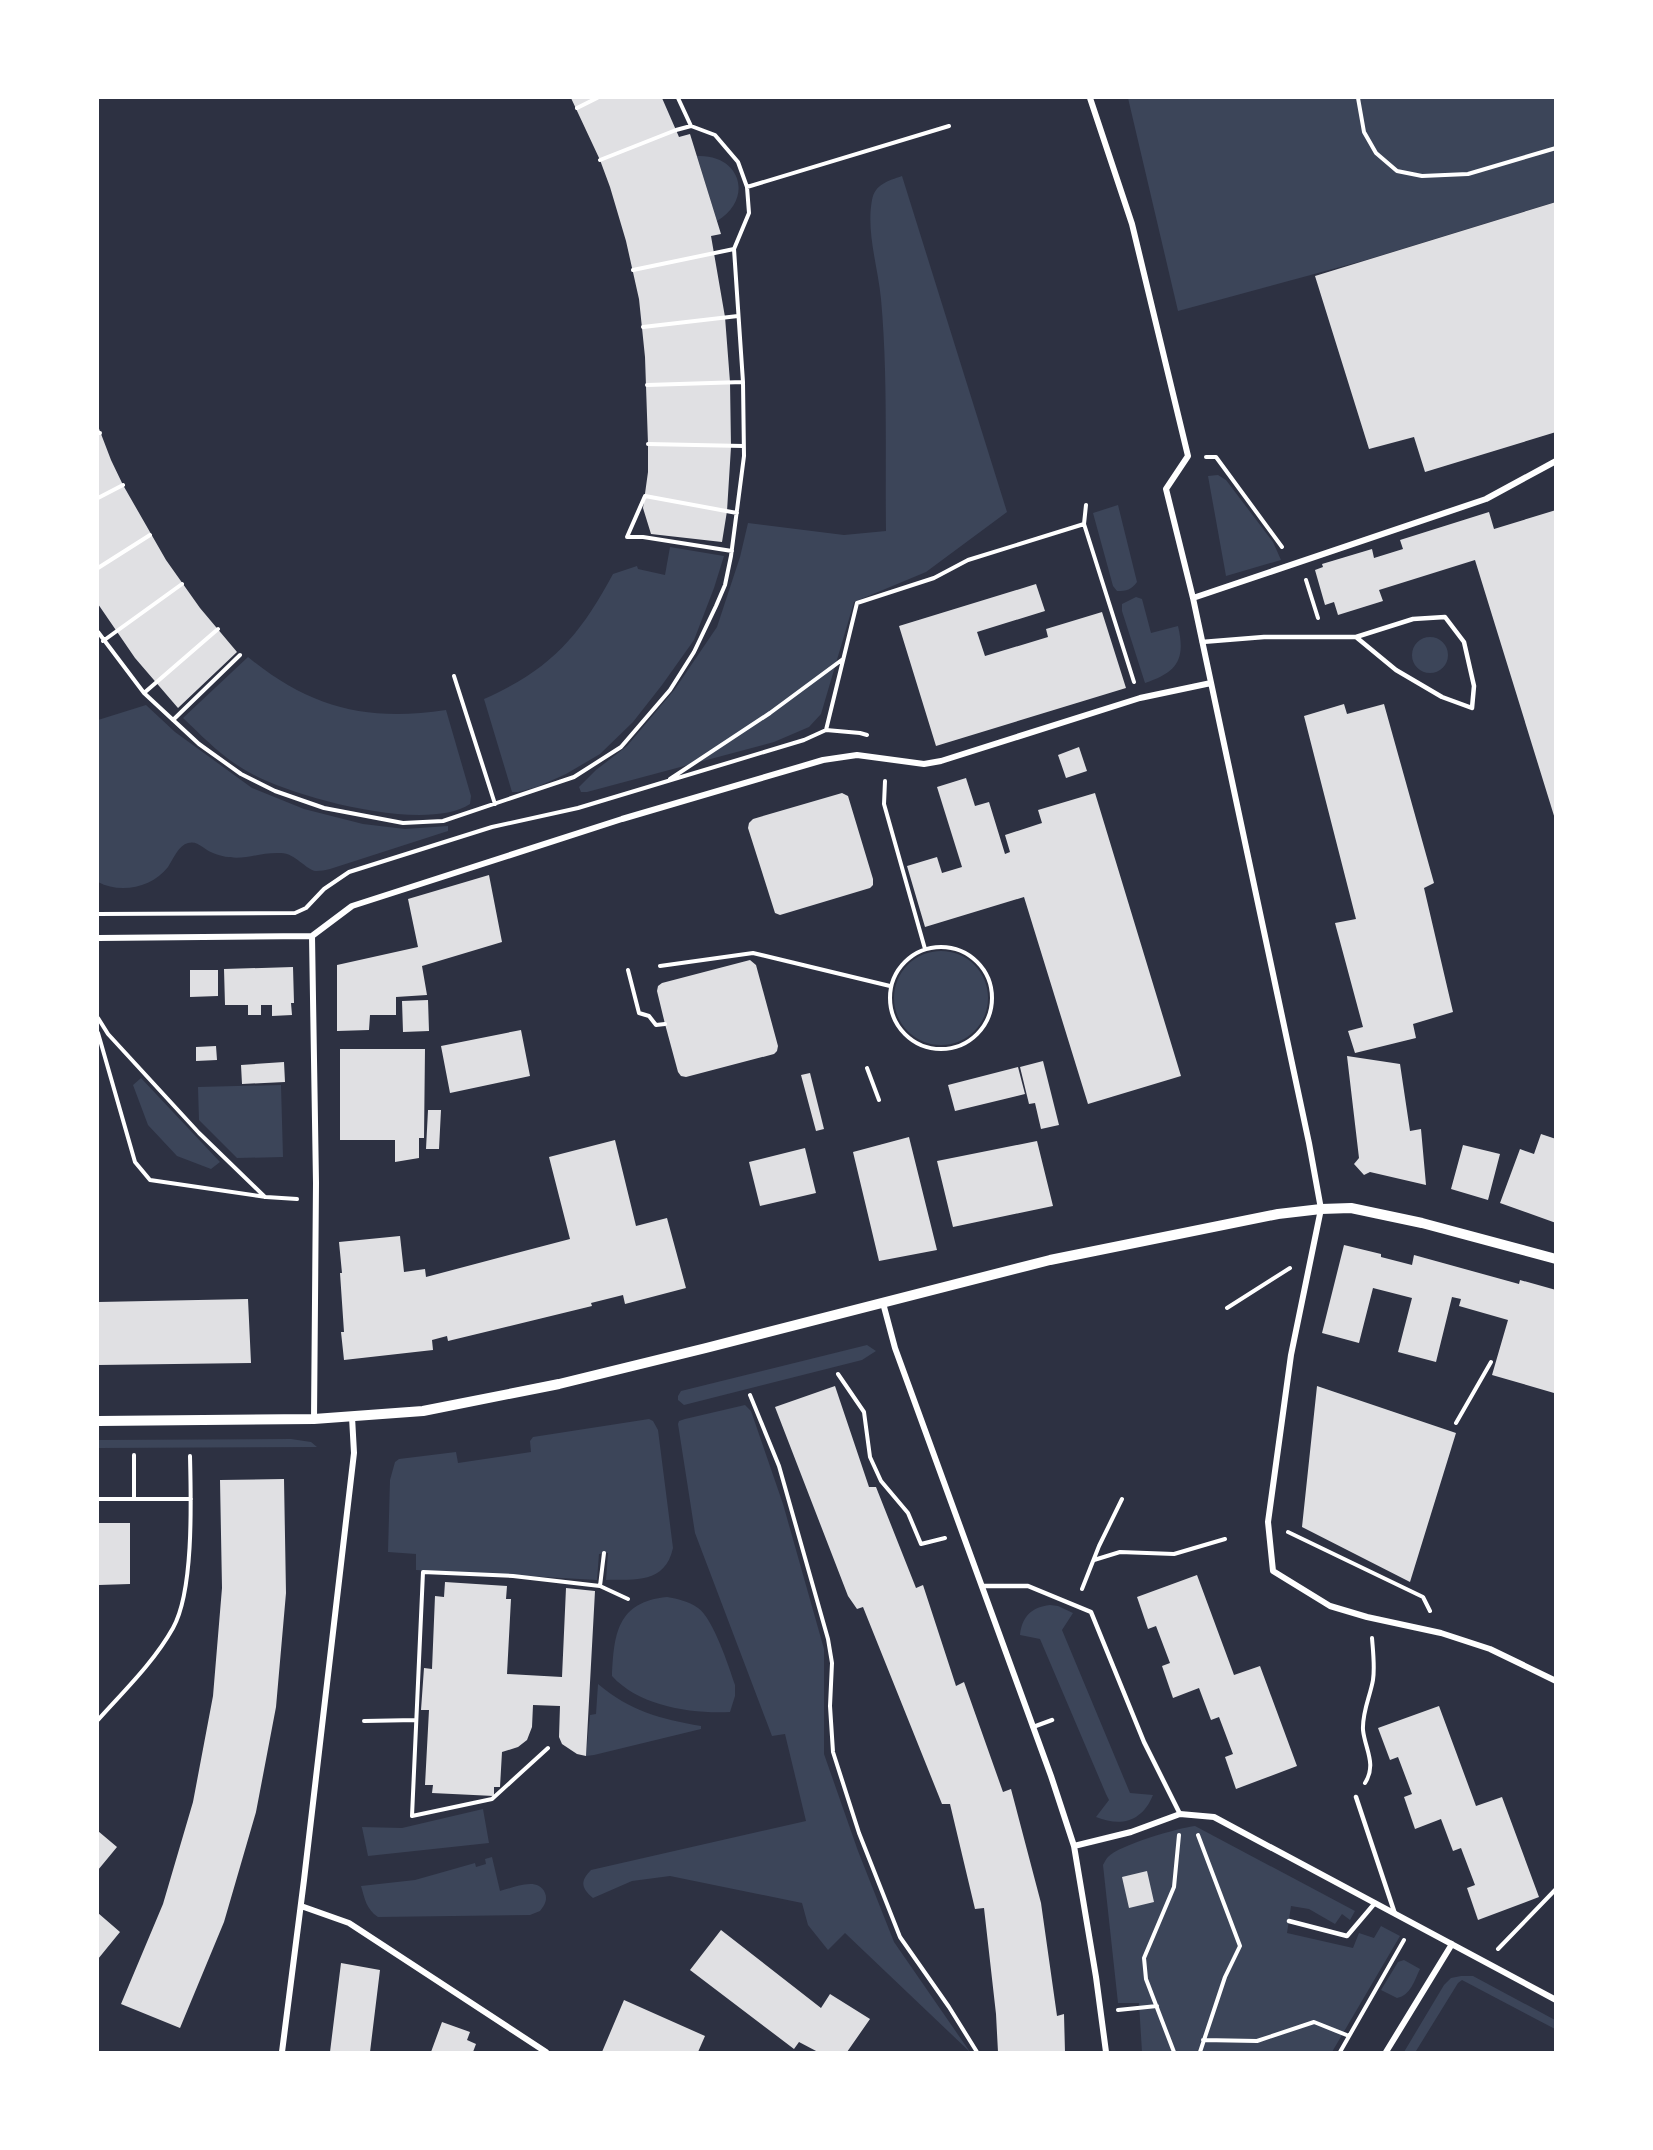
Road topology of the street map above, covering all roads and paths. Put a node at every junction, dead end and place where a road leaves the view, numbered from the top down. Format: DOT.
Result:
graph roads {
  1 [pos="597,98"];
  2 [pos="678,98"];
  3 [pos="1090,98"];
  4 [pos="1358,98"];
  5 [pos="577,108"];
  6 [pos="691,126"];
  7 [pos="949,126"];
  8 [pos="1556,148"];
  9 [pos="600,160"];
  10 [pos="747,187"];
  11 [pos="734,249"];
  12 [pos="633,270"];
  13 [pos="738,316"];
  14 [pos="643,327"];
  15 [pos="743,382"];
  16 [pos="647,385"];
  17 [pos="648,444"];
  18 [pos="744,446"];
  19 [pos="1188,456"];
  20 [pos="1556,461"];
  21 [pos="123,485"];
  22 [pos="98,498"];
  23 [pos="1086,505"];
  24 [pos="736,513"];
  25 [pos="1084,524"];
  26 [pos="150,535"];
  27 [pos="732,551"];
  28 [pos="1294,564"];
  29 [pos="98,568"];
  30 [pos="182,584"];
  31 [pos="1193,598"];
  32 [pos="218,629"];
  33 [pos="98,632"];
  34 [pos="1324,637"];
  35 [pos="1356,637"];
  36 [pos="103,641"];
  37 [pos="1202,642"];
  38 [pos="240,655"];
  39 [pos="844,658"];
  40 [pos="454,676"];
  41 [pos="1211,683"];
  42 [pos="144,693"];
  43 [pos="1140,698"];
  44 [pos="172,720"];
  45 [pos="826,730"];
  46 [pos="666,782"];
  47 [pos="885,782"];
  48 [pos="495,804"];
  49 [pos="312,936"];
  50 [pos="98,938"];
  51 [pos="925,949"];
  52 [pos="660,966"];
  53 [pos="628,970"];
  54 [pos="890,986"];
  55 [pos="98,1018"];
  56 [pos="665,1024"];
  57 [pos="98,1033"];
  58 [pos="867,1068"];
  59 [pos="879,1100"];
  60 [pos="266,1197"];
  61 [pos="315,1200"];
  62 [pos="1321,1209"];
  63 [pos="1311,1255"];
  64 [pos="1556,1259"];
  65 [pos="883,1303"];
  66 [pos="1227,1308"];
  67 [pos="1491,1362"];
  68 [pos="838,1374"];
  69 [pos="750,1395"];
  70 [pos="352,1417"];
  71 [pos="314,1419"];
  72 [pos="98,1420"];
  73 [pos="1456,1423"];
  74 [pos="134,1455"];
  75 [pos="190,1456"];
  76 [pos="98,1499"];
  77 [pos="134,1499"];
  78 [pos="191,1499"];
  79 [pos="1122,1499"];
  80 [pos="1268,1522"];
  81 [pos="963,1533"];
  82 [pos="1225,1539"];
  83 [pos="604,1553"];
  84 [pos="1094,1560"];
  85 [pos="600,1586"];
  86 [pos="982,1586"];
  87 [pos="1423,1598"];
  88 [pos="628,1599"];
  89 [pos="1075,1605"];
  90 [pos="1367,1617"];
  91 [pos="1556,1681"];
  92 [pos="98,1720"];
  93 [pos="416,1720"];
  94 [pos="1052,1720"];
  95 [pos="364,1721"];
  96 [pos="1033,1727"];
  97 [pos="548,1748"];
  98 [pos="1356,1797"];
  99 [pos="1180,1814"];
  100 [pos="1074,1846"];
  101 [pos="1556,1889"];
  102 [pos="1375,1903"];
  103 [pos="301,1906"];
  104 [pos="1395,1914"];
  105 [pos="1289,1921"];
  106 [pos="1414,1924"];
  107 [pos="1452,1944"];
  108 [pos="1486,1963"];
  109 [pos="1556,2000"];
  110 [pos="1156,2006"];
  111 [pos="1134,2008"];
  112 [pos="1349,2036"];
  113 [pos="1203,2040"];
  114 [pos="282,2052"];
  115 [pos="546,2052"];
  116 [pos="977,2052"];
  117 [pos="1106,2052"];
  118 [pos="1174,2052"];
  119 [pos="1200,2052"];
  120 [pos="1340,2052"];
  121 [pos="1386,2052"];
  1 -- 5 [label="path"];
  2 -- 6 [label="path"];
  3 -- 19 [label="street"];
  4 -- 8 [label="path"];
  6 -- 9 [label="path"];
  6 -- 10 [label="path"];
  7 -- 10 [label="path"];
  10 -- 11 [label="path"];
  11 -- 12 [label="path"];
  11 -- 13 [label="path"];
  13 -- 14 [label="path"];
  13 -- 15 [label="path"];
  15 -- 16 [label="path"];
  15 -- 18 [label="path"];
  17 -- 18 [label="path"];
  18 -- 24 [label="path"];
  19 -- 28 [label="path"];
  19 -- 31 [label="street"];
  20 -- 28 [label="street"];
  21 -- 22 [label="path"];
  23 -- 25 [label="path"];
  24 -- 27 [label="path"];
  24 -- 27 [label="path"];
  25 -- 39 [label="path"];
  25 -- 43 [label="path"];
  26 -- 29 [label="path"];
  27 -- 48 [label="path"];
  28 -- 31 [label="street"];
  28 -- 34 [label="path"];
  30 -- 36 [label="path"];
  31 -- 37 [label="street"];
  32 -- 42 [label="path"];
  33 -- 36 [label="path"];
  34 -- 35 [label="lane"];
  34 -- 37 [label="lane"];
  35 -- 35 [label="lane"];
  36 -- 42 [label="path"];
  37 -- 41 [label="street"];
  38 -- 44 [label="path"];
  39 -- 45 [label="path"];
  39 -- 46 [label="path"];
  40 -- 48 [label="path"];
  41 -- 43 [label="street"];
  41 -- 62 [label="street"];
  42 -- 44 [label="path"];
  43 -- 49 [label="street"];
  44 -- 48 [label="path"];
  47 -- 51 [label="path"];
  49 -- 50 [label="street"];
  49 -- 61 [label="street"];
  51 -- 54 [label="path"];
  51 -- 54 [label="path"];
  52 -- 54 [label="path"];
  53 -- 56 [label="path"];
  55 -- 60 [label="path"];
  57 -- 60 [label="path"];
  58 -- 59 [label="path"];
  60 -- 61 [label="path"];
  61 -- 71 [label="street"];
  62 -- 63 [label="street"];
  62 -- 64 [label="street"];
  62 -- 65 [label="street"];
  63 -- 66 [label="path"];
  63 -- 80 [label="street"];
  65 -- 70 [label="street"];
  65 -- 81 [label="street"];
  67 -- 73 [label="path"];
  68 -- 81 [label="path"];
  69 -- 116 [label="path"];
  70 -- 71 [label="street"];
  70 -- 103 [label="street"];
  71 -- 72 [label="street"];
  74 -- 77 [label="path"];
  75 -- 78 [label="path"];
  76 -- 77 [label="path"];
  77 -- 78 [label="path"];
  78 -- 92 [label="path"];
  79 -- 84 [label="path"];
  80 -- 87 [label="path"];
  80 -- 90 [label="street"];
  81 -- 86 [label="street"];
  82 -- 84 [label="path"];
  83 -- 85 [label="path"];
  84 -- 89 [label="path"];
  85 -- 88 [label="path"];
  85 -- 93 [label="path"];
  86 -- 89 [label="lane"];
  86 -- 96 [label="street"];
  89 -- 99 [label="lane"];
  90 -- 91 [label="street"];
  90 -- 98 [label="path"];
  93 -- 95 [label="path"];
  93 -- 97 [label="path"];
  94 -- 96 [label="lane"];
  96 -- 100 [label="street"];
  98 -- 104 [label="lane"];
  99 -- 100 [label="street"];
  99 -- 102 [label="street"];
  99 -- 110 [label="path"];
  99 -- 113 [label="path"];
  100 -- 117 [label="street"];
  101 -- 108 [label="path"];
  102 -- 104 [label="street"];
  102 -- 105 [label="lane"];
  103 -- 114 [label="street"];
  103 -- 115 [label="street"];
  104 -- 106 [label="street"];
  106 -- 107 [label="street"];
  106 -- 112 [label="path"];
  107 -- 108 [label="street"];
  107 -- 121 [label="street"];
  108 -- 109 [label="street"];
  110 -- 111 [label="path"];
  110 -- 118 [label="path"];
  112 -- 113 [label="path"];
  112 -- 120 [label="path"];
  113 -- 119 [label="path"];
}
